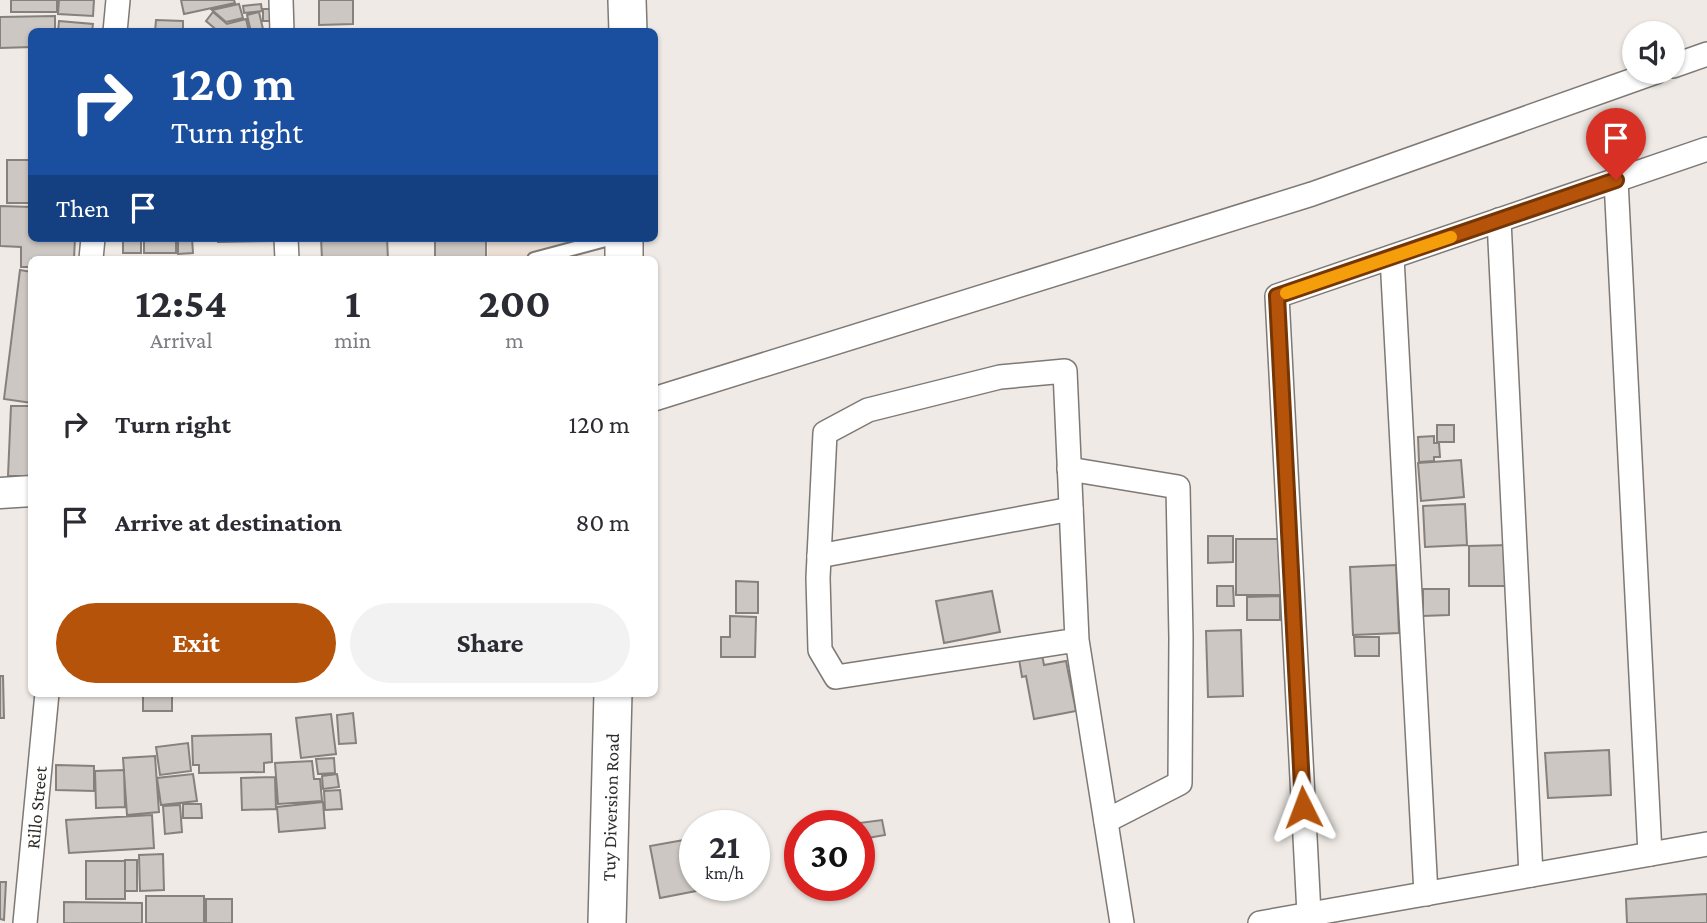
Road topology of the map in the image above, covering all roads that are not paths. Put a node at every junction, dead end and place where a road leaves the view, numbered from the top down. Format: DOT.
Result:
graph roads {
  1 [pos="118,0"];
  2 [pos="281,0"];
  3 [pos="628,0"];
  4 [pos="115,28"];
  5 [pos="282,28"];
  6 [pos="628,28"];
  7 [pos="1707,54"];
  8 [pos="1685,62"];
  9 [pos="1622,84"];
  10 [pos="1707,149"];
  11 [pos="1616,180"];
  12 [pos="1499,220"];
  13 [pos="598,242"];
  14 [pos="545,256"];
  15 [pos="1392,257"];
  16 [pos="658,399"];
  17 [pos="1069,470"];
  18 [pos="28,491"];
  19 [pos="0,493"];
  20 [pos="1071,509"];
  21 [pos="819,556"];
  22 [pos="1077,640"];
  23 [pos="47,697"];
  24 [pos="613,697"];
  25 [pos="1106,821"];
  26 [pos="1707,844"];
  27 [pos="1650,854"];
  28 [pos="1531,875"];
  29 [pos="1426,894"];
  30 [pos="1309,914"];
  31 [pos="25,923"];
  32 [pos="607,923"];
  33 [pos="1122,923"];
  34 [pos="1260,923"];
  1 -- 4 [label="street"];
  2 -- 5 [label="street"];
  3 -- 6 [label="main road"];
  7 -- 8 [label="street"];
  9 -- 16 [label="street"];
  10 -- 11 [label="street"];
  11 -- 12 [label="street"];
  11 -- 27 [label="street"];
  12 -- 15 [label="street"];
  12 -- 28 [label="street"];
  13 -- 14 [label="lane"];
  15 -- 29 [label="street"];
  15 -- 30 [label="street"];
  17 -- 20 [label="street"];
  17 -- 21 [label="street"];
  17 -- 25 [label="street"];
  18 -- 19 [label="street"];
  20 -- 21 [label="street"];
  20 -- 22 [label="street"];
  21 -- 22 [label="street"];
  22 -- 25 [label="street"];
  23 -- 31 [label="street, Rillo Street"];
  24 -- 32 [label="main road, Tuy Diversion Road"];
  25 -- 33 [label="street"];
  26 -- 27 [label="street"];
  27 -- 28 [label="street"];
  28 -- 29 [label="street"];
  29 -- 30 [label="street"];
  30 -- 34 [label="street"];
}
